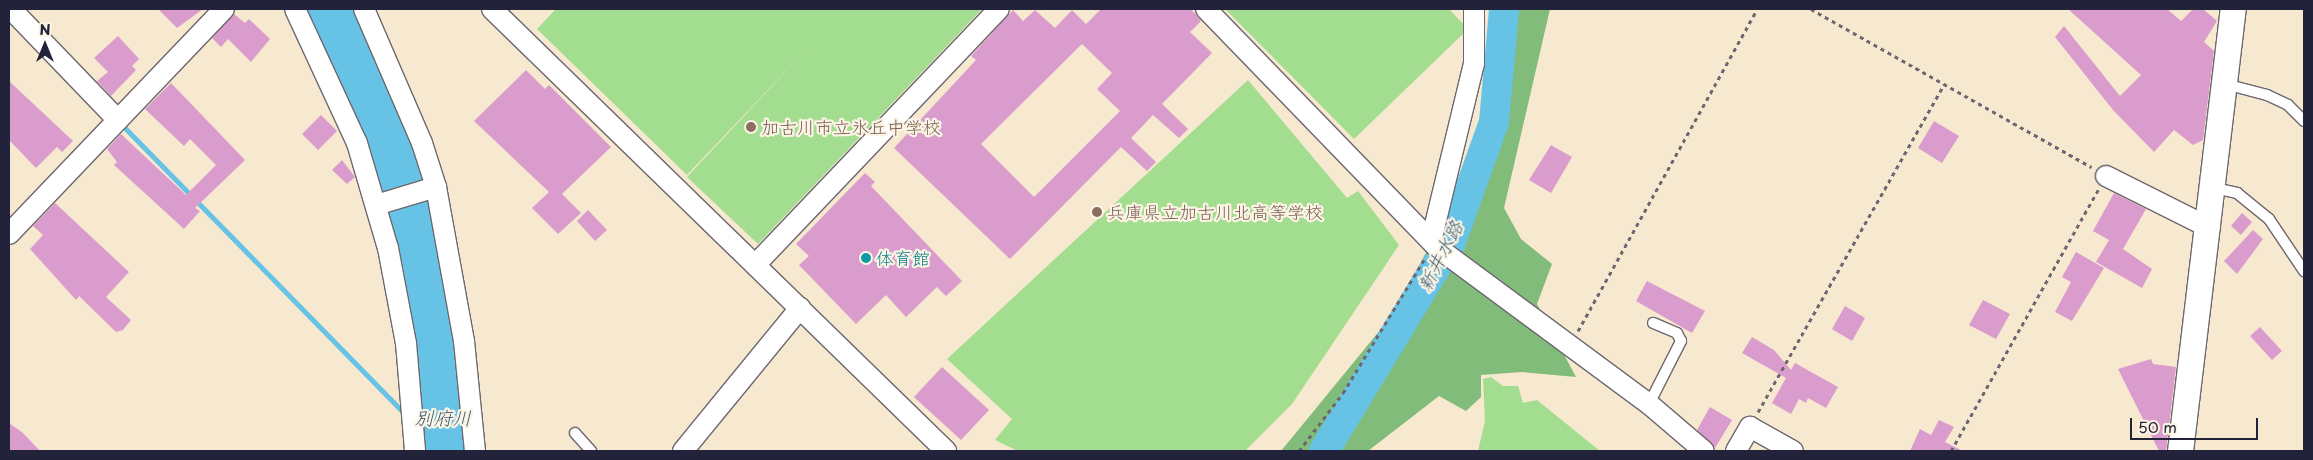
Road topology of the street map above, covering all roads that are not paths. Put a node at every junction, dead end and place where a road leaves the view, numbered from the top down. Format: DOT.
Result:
graph roads {
  1 [pos="11,9"];
  2 [pos="224,9"];
  3 [pos="295,9"];
  4 [pos="364,9"];
  5 [pos="492,9"];
  6 [pos="999,9"];
  7 [pos="1206,9"];
  8 [pos="1474,9"];
  9 [pos="2233,9"];
  10 [pos="2225,84"];
  11 [pos="118,120"];
  12 [pos="2304,121"];
  13 [pos="2106,176"];
  14 [pos="436,187"];
  15 [pos="2214,188"];
  16 [pos="376,205"];
  17 [pos="2210,228"];
  18 [pos="9,234"];
  19 [pos="1432,237"];
  20 [pos="756,264"];
  21 [pos="2304,271"];
  22 [pos="800,308"];
  23 [pos="1653,323"];
  24 [pos="1649,404"];
  25 [pos="575,434"];
  26 [pos="415,451"];
  27 [pos="476,451"];
  28 [pos="591,451"];
  29 [pos="683,451"];
  30 [pos="943,451"];
  31 [pos="1704,451"];
  32 [pos="1736,451"];
  33 [pos="1793,451"];
  34 [pos="2180,451"];
  1 -- 11 [label="street"];
  2 -- 11 [label="street"];
  3 -- 16 [label="street"];
  4 -- 14 [label="street"];
  5 -- 20 [label="street"];
  6 -- 20 [label="street"];
  7 -- 19 [label="street"];
  8 -- 19 [label="street"];
  9 -- 10 [label="street"];
  10 -- 12 [label="lane"];
  10 -- 15 [label="street"];
  11 -- 18 [label="street"];
  13 -- 17 [label="street"];
  14 -- 16 [label="street"];
  14 -- 27 [label="street"];
  15 -- 17 [label="street"];
  15 -- 21 [label="lane"];
  16 -- 26 [label="street"];
  17 -- 34 [label="street"];
  19 -- 24 [label="street"];
  20 -- 22 [label="street"];
  22 -- 29 [label="street"];
  22 -- 30 [label="street"];
  23 -- 24 [label="lane"];
  24 -- 31 [label="street"];
  25 -- 28 [label="lane"];
  32 -- 33 [label="street"];
}
